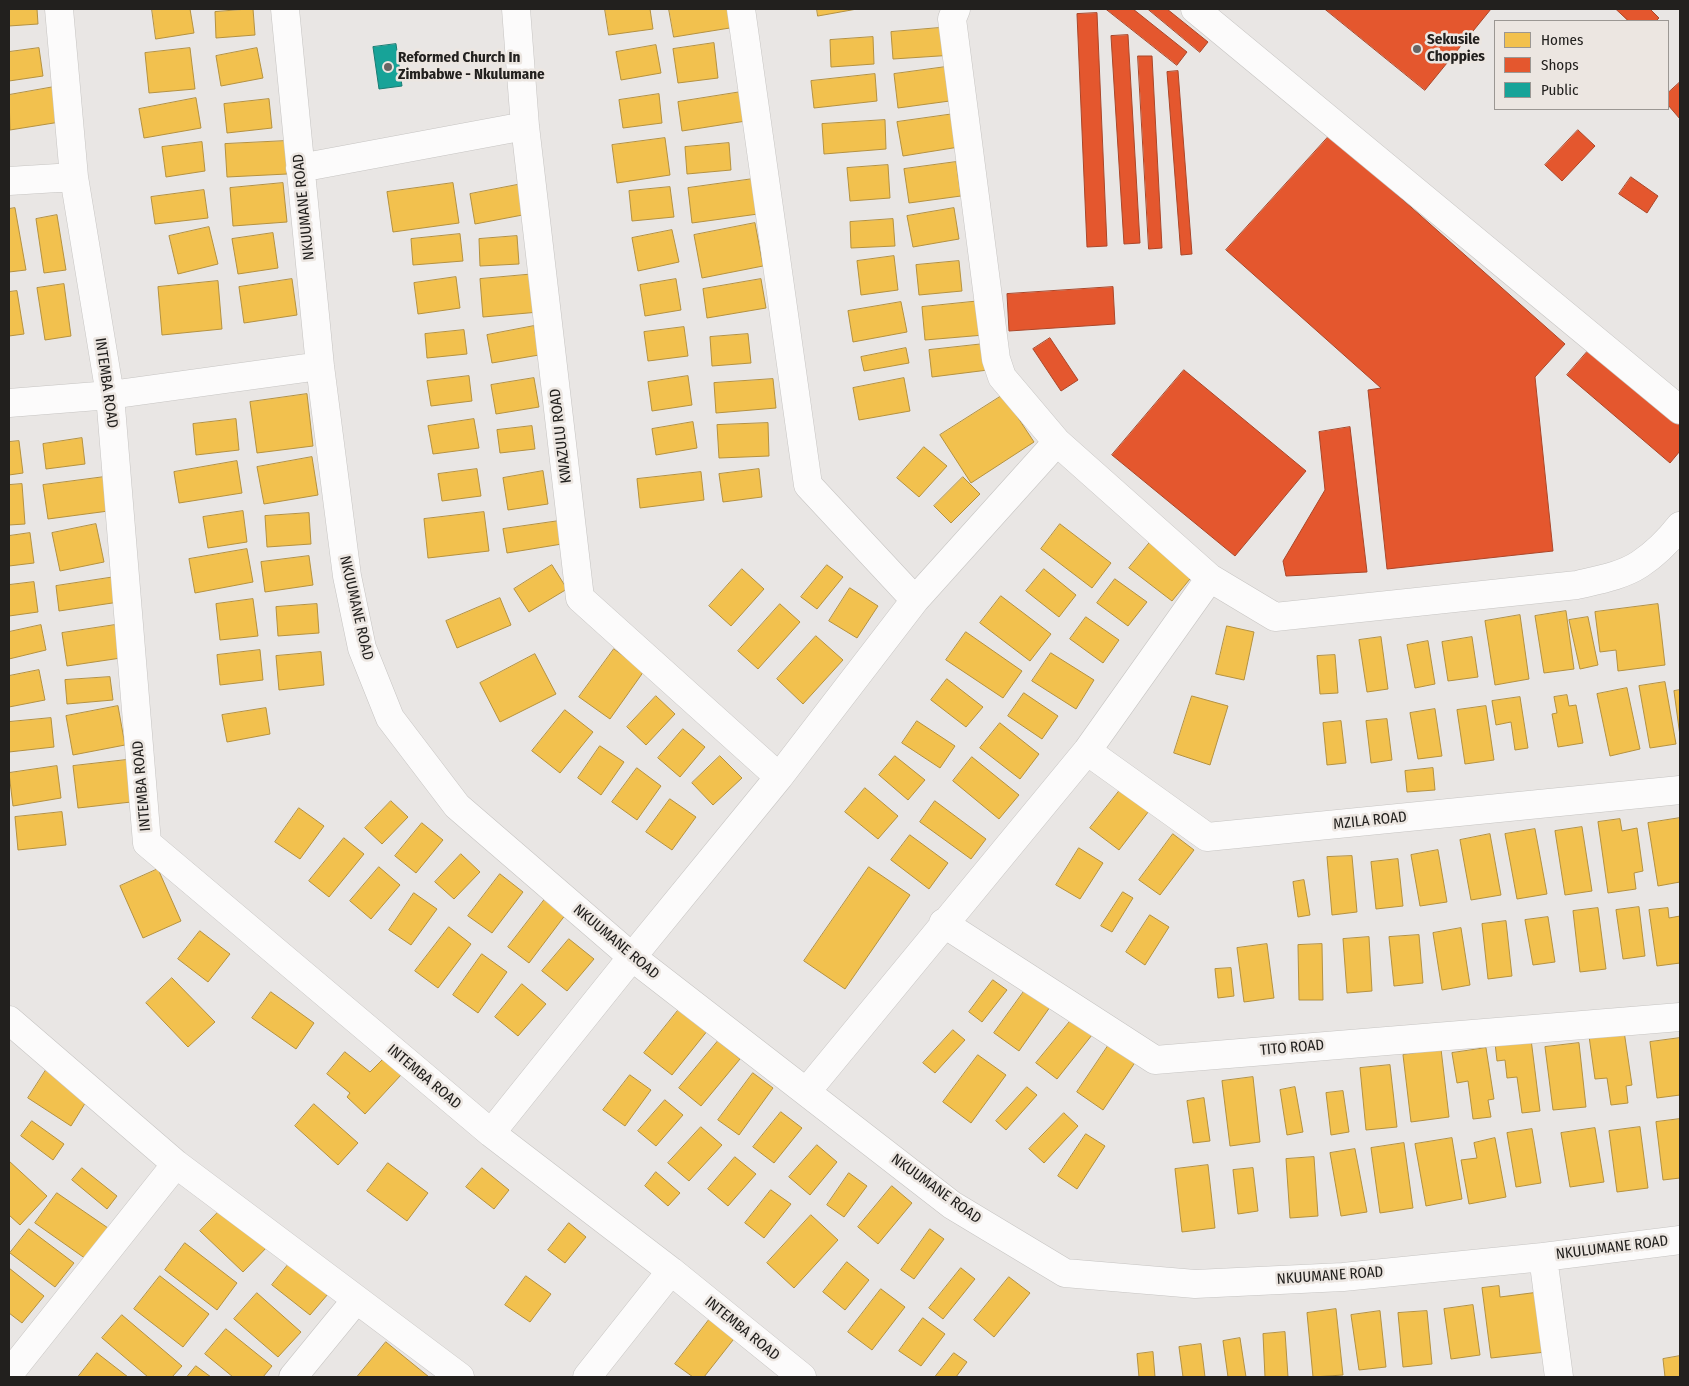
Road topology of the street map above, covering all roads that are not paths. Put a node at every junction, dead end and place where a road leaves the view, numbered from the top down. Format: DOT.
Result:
graph roads {
  1 [pos="59,9"];
  2 [pos="285,9"];
  3 [pos="516,9"];
  4 [pos="742,9"];
  5 [pos="956,9"];
  6 [pos="1195,9"];
  7 [pos="525,126"];
  8 [pos="300,168"];
  9 [pos="74,177"];
  10 [pos="9,181"];
  11 [pos="320,366"];
  12 [pos="110,395"];
  13 [pos="9,403"];
  14 [pos="1680,410"];
  15 [pos="1056,442"];
  16 [pos="1680,526"];
  17 [pos="1210,578"];
  18 [pos="915,600"];
  19 [pos="1086,751"];
  20 [pos="779,777"];
  21 [pos="1680,790"];
  22 [pos="944,923"];
  23 [pos="632,957"];
  24 [pos="1680,1017"];
  25 [pos="10,1024"];
  26 [pos="807,1091"];
  27 [pos="491,1133"];
  28 [pos="176,1164"];
  29 [pos="1680,1240"];
  30 [pos="1543,1257"];
  31 [pos="671,1271"];
  32 [pos="356,1300"];
  33 [pos="9,1374"];
  34 [pos="293,1377"];
  35 [pos="460,1377"];
  36 [pos="587,1377"];
  37 [pos="802,1377"];
  38 [pos="1559,1377"];
  1 -- 9 [label="street, INTEMBA ROAD"];
  2 -- 8 [label="street, NKUUMANE ROAD"];
  3 -- 7 [label="street, KWAZULU ROAD"];
  4 -- 18 [label="street"];
  5 -- 15 [label="street"];
  6 -- 14 [label="street"];
  7 -- 8 [label="street"];
  7 -- 20 [label="street, KWAZULU ROAD"];
  8 -- 11 [label="street, NKUUMANE ROAD"];
  9 -- 10 [label="street"];
  9 -- 12 [label="street, INTEMBA ROAD"];
  11 -- 12 [label="street"];
  11 -- 23 [label="street, NKUUMANE ROAD"];
  12 -- 13 [label="street"];
  12 -- 27 [label="street, INTEMBA ROAD"];
  15 -- 17 [label="street"];
  15 -- 18 [label="street"];
  16 -- 17 [label="street"];
  17 -- 19 [label="street"];
  18 -- 20 [label="street"];
  19 -- 21 [label="street, MZILA ROAD"];
  19 -- 22 [label="street"];
  20 -- 23 [label="street"];
  22 -- 24 [label="street, TITO ROAD"];
  22 -- 26 [label="street"];
  23 -- 26 [label="street, NKUUMANE ROAD"];
  23 -- 27 [label="street"];
  25 -- 28 [label="street"];
  26 -- 30 [label="street, NKUUMANE ROAD"];
  27 -- 31 [label="street, INTEMBA ROAD"];
  28 -- 32 [label="street"];
  28 -- 33 [label="street"];
  29 -- 30 [label="street, NKULUMANE ROAD"];
  30 -- 38 [label="street"];
  31 -- 36 [label="street"];
  31 -- 37 [label="street, INTEMBA ROAD"];
  32 -- 34 [label="street"];
  32 -- 35 [label="street"];
}
